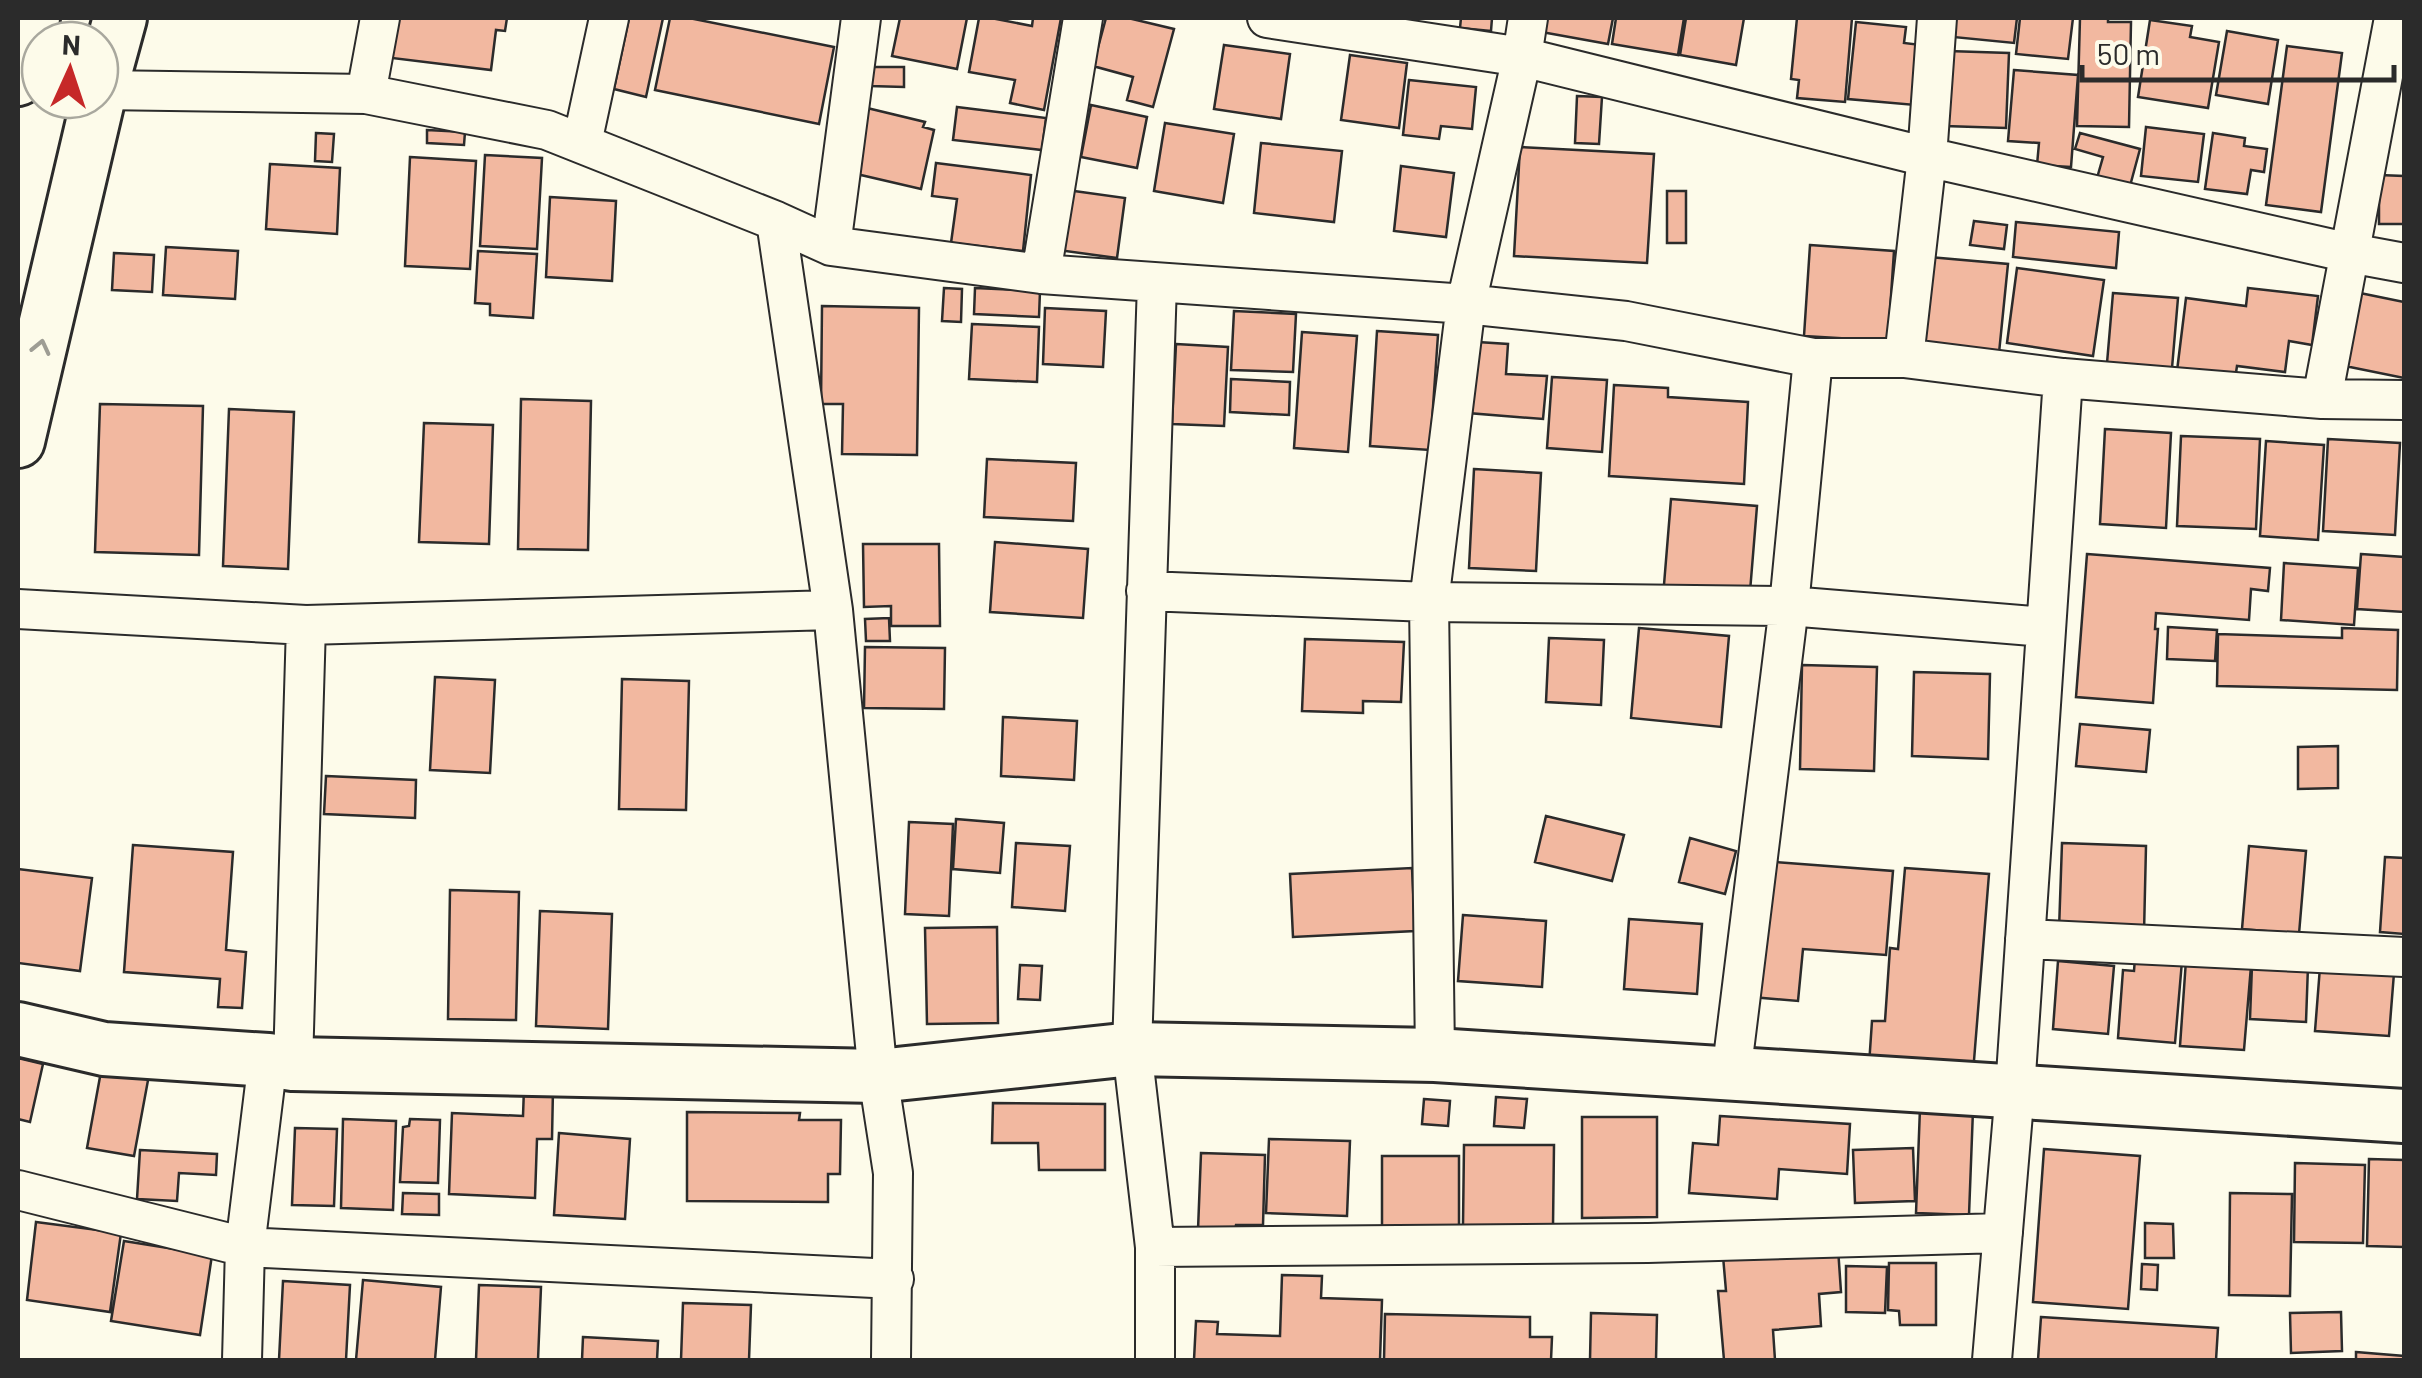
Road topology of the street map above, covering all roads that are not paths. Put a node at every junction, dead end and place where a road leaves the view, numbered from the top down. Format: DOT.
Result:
graph roads {
  1 [pos="33,18"];
  2 [pos="380,18"];
  3 [pos="609,18"];
  4 [pos="861,18"];
  5 [pos="1083,18"];
  6 [pos="1268,18"];
  7 [pos="1528,18"];
  8 [pos="1937,18"];
  9 [pos="2392,18"];
  10 [pos="2404,21"];
  11 [pos="1522,57"];
  12 [pos="18,78"];
  13 [pos="120,90"];
  14 [pos="366,94"];
  15 [pos="93,120"];
  16 [pos="582,144"];
  17 [pos="1927,157"];
  18 [pos="776,221"];
  19 [pos="830,246"];
  20 [pos="2350,253"];
  21 [pos="2404,263"];
  22 [pos="1041,274"];
  23 [pos="1156,283"];
  24 [pos="1466,304"];
  25 [pos="1813,358"];
  26 [pos="1904,358"];
  27 [pos="2064,378"];
  28 [pos="2322,399"];
  29 [pos="2404,400"];
  30 [pos="18,441"];
  31 [pos="1146,590"];
  32 [pos="1429,602"];
  33 [pos="1790,606"];
  34 [pos="18,610"];
  35 [pos="833,610"];
  36 [pos="306,624"];
  37 [pos="2046,627"];
  38 [pos="2025,940"];
  39 [pos="2404,958"];
  40 [pos="18,1029"];
  41 [pos="1132,1049"];
  42 [pos="1435,1055"];
  43 [pos="281,1062"];
  44 [pos="1731,1075"];
  45 [pos="878,1076"];
  46 [pos="2015,1090"];
  47 [pos="2404,1116"];
  48 [pos="18,1190"];
  49 [pos="2003,1233"];
  50 [pos="245,1247"];
  51 [pos="1156,1247"];
  52 [pos="894,1279"];
  53 [pos="242,1360"];
  54 [pos="892,1360"];
  55 [pos="1155,1360"];
  56 [pos="1992,1360"];
  1 -- 12 [label="street"];
  2 -- 14 [label="street"];
  3 -- 16 [label="street"];
  4 -- 19 [label="street"];
  5 -- 22 [label="street"];
  6 -- 11 [label="street"];
  7 -- 11 [label="street"];
  8 -- 17 [label="street"];
  9 -- 10 [label="street"];
  9 -- 20 [label="street"];
  11 -- 17 [label="street"];
  11 -- 24 [label="street"];
  13 -- 14 [label="street"];
  14 -- 16 [label="street"];
  30 -- 15 [label="street, one-way"];
  16 -- 18 [label="street"];
  17 -- 20 [label="street"];
  17 -- 26 [label="street"];
  18 -- 19 [label="street"];
  18 -- 35 [label="street"];
  19 -- 22 [label="street"];
  20 -- 21 [label="street"];
  20 -- 28 [label="street"];
  22 -- 23 [label="street"];
  23 -- 24 [label="street"];
  23 -- 31 [label="street"];
  24 -- 25 [label="street"];
  24 -- 32 [label="street"];
  25 -- 26 [label="street"];
  25 -- 33 [label="street"];
  26 -- 27 [label="street"];
  27 -- 28 [label="street"];
  27 -- 37 [label="street"];
  28 -- 29 [label="street"];
  31 -- 32 [label="street"];
  31 -- 41 [label="street"];
  32 -- 33 [label="street"];
  32 -- 42 [label="street"];
  33 -- 37 [label="street"];
  33 -- 44 [label="street"];
  34 -- 36 [label="street"];
  35 -- 36 [label="street"];
  35 -- 45 [label="street"];
  36 -- 43 [label="street"];
  37 -- 38 [label="street"];
  38 -- 39 [label="street"];
  38 -- 46 [label="street"];
  40 -- 43 [label="street"];
  41 -- 42 [label="street"];
  41 -- 45 [label="street"];
  41 -- 51 [label="street"];
  42 -- 44 [label="street"];
  43 -- 45 [label="street"];
  43 -- 50 [label="street"];
  44 -- 46 [label="street"];
  45 -- 52 [label="street"];
  46 -- 47 [label="street"];
  46 -- 49 [label="street"];
  48 -- 50 [label="street"];
  49 -- 51 [label="street"];
  49 -- 56 [label="street"];
  50 -- 52 [label="street"];
  50 -- 53 [label="street"];
  51 -- 55 [label="street"];
  52 -- 54 [label="street"];
}
